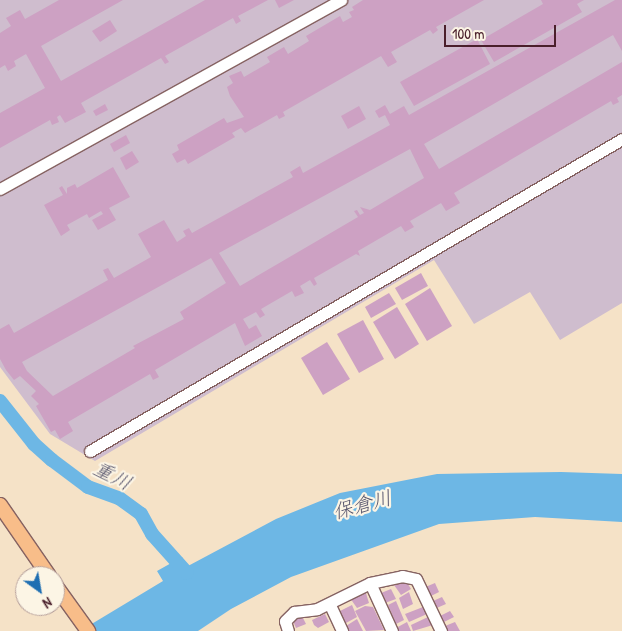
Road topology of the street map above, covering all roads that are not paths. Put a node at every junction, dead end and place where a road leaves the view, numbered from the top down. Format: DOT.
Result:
graph roads {
  1 [pos="341,0"];
  2 [pos="622,139"];
  3 [pos="0,190"];
  4 [pos="90,451"];
  5 [pos="0,505"];
  6 [pos="42,566"];
  7 [pos="370,583"];
  8 [pos="65,600"];
  9 [pos="330,605"];
  10 [pos="88,631"];
  11 [pos="288,631"];
  12 [pos="342,631"];
  13 [pos="392,631"];
  14 [pos="441,631"];
  1 -- 3 [label="street"];
  2 -- 4 [label="street"];
  5 -- 6 [label="main road"];
  7 -- 9 [label="street"];
  7 -- 13 [label="street"];
  7 -- 14 [label="street"];
  8 -- 10 [label="main road"];
  9 -- 11 [label="street"];
  9 -- 12 [label="street"];
}
